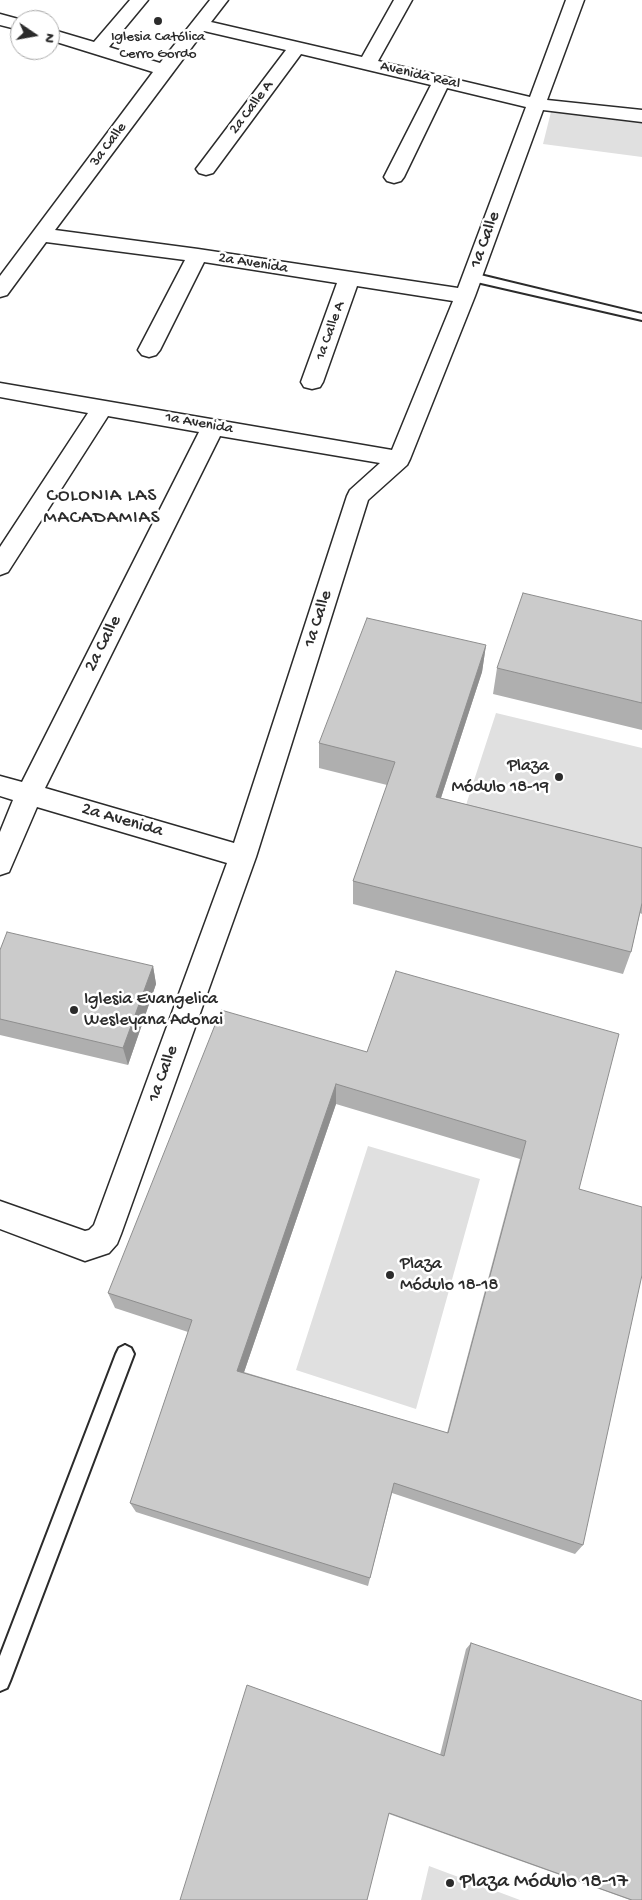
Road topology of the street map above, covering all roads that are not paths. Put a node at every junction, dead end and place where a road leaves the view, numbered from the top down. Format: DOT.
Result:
graph roads {
  1 [pos="139,0"];
  2 [pos="219,0"];
  3 [pos="403,0"];
  4 [pos="575,0"];
  5 [pos="199,24"];
  6 [pos="60,37"];
  7 [pos="297,47"];
  8 [pos="98,49"];
  9 [pos="367,64"];
  10 [pos="164,70"];
  11 [pos="442,81"];
  12 [pos="536,104"];
  13 [pos="642,116"];
  14 [pos="206,169"];
  15 [pos="394,177"];
  16 [pos="42,235"];
  17 [pos="198,255"];
  18 [pos="349,279"];
  19 [pos="468,286"];
  20 [pos="0,290"];
  21 [pos="640,317"];
  22 [pos="149,350"];
  23 [pos="312,382"];
  24 [pos="0,390"];
  25 [pos="102,408"];
  26 [pos="213,427"];
  27 [pos="399,459"];
  28 [pos="0,566"];
  29 [pos="0,786"];
  30 [pos="29,794"];
  31 [pos="243,857"];
  32 [pos="0,864"];
  33 [pos="0,1215"];
  34 [pos="124,1354"];
  35 [pos="0,1681"];
  1 -- 8 [label="street"];
  2 -- 5 [label="street, 3a Calle"];
  3 -- 9 [label="street"];
  4 -- 12 [label="street, 1a Calle"];
  5 -- 7 [label="street, Avenida Real"];
  5 -- 10 [label="street, 3a Calle"];
  6 -- 8 [label="street"];
  7 -- 9 [label="street, Avenida Real"];
  7 -- 14 [label="street, 2a Calle A"];
  8 -- 10 [label="street"];
  9 -- 11 [label="street, Avenida Real"];
  10 -- 16 [label="street, 3a Calle"];
  11 -- 12 [label="street, Avenida Real"];
  11 -- 15 [label="street"];
  12 -- 13 [label="street, Avenida Real"];
  12 -- 19 [label="street, 1a Calle"];
  16 -- 17 [label="street, 2a Avenida"];
  16 -- 20 [label="street, 3a Calle"];
  17 -- 18 [label="street, 2a Avenida"];
  17 -- 22 [label="street"];
  18 -- 19 [label="street, 2a Avenida"];
  18 -- 23 [label="street, 1a Calle A"];
  19 -- 21 [label="lane"];
  19 -- 27 [label="street, 1a Calle"];
  24 -- 25 [label="street, 1a Avenida"];
  25 -- 26 [label="street, 1a Avenida"];
  25 -- 28 [label="street"];
  26 -- 27 [label="street, 1a Avenida"];
  26 -- 30 [label="street, 2a Calle"];
  27 -- 31 [label="street, 1a Calle"];
  29 -- 30 [label="street, 2a Avenida"];
  30 -- 31 [label="street, 2a Avenida"];
  30 -- 32 [label="street, 2a Calle"];
  31 -- 33 [label="street, 1a Calle"];
  34 -- 35 [label="lane"];
}
